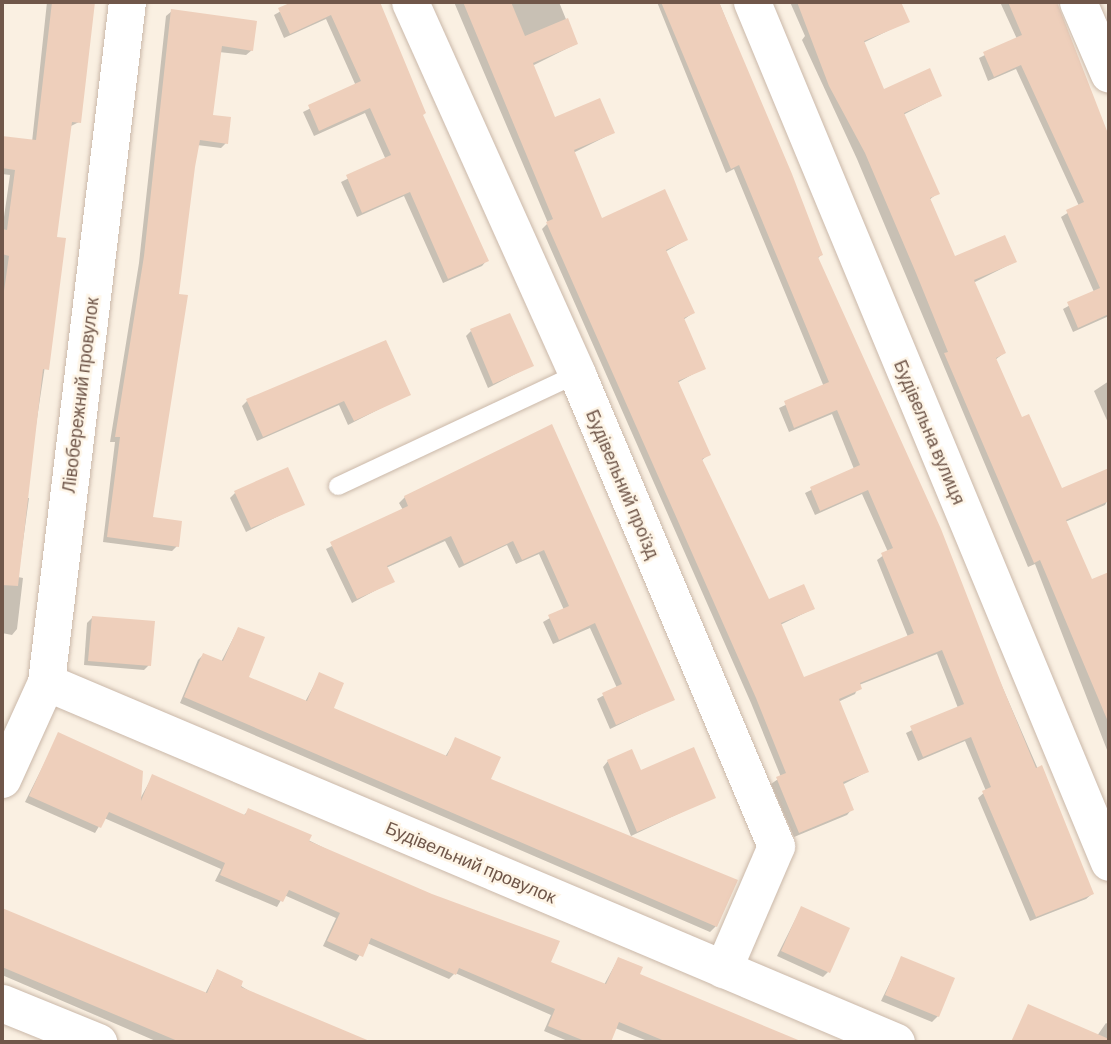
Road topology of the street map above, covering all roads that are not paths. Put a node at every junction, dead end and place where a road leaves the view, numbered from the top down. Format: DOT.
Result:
graph roads {
  1 [pos="127,2"];
  2 [pos="410,2"];
  3 [pos="752,2"];
  4 [pos="1078,2"];
  5 [pos="1109,74"];
  6 [pos="577,374"];
  7 [pos="338,486"];
  8 [pos="46,682"];
  9 [pos="2,779"];
  10 [pos="1109,862"];
  11 [pos="723,969"];
  12 [pos="2,1003"];
  13 [pos="98,1042"];
  14 [pos="896,1042"];
  1 -- 8 [label="street, Лівобережний провулок"];
  2 -- 6 [label="street, Будівельний проїзд"];
  3 -- 10 [label="street, Будівельна вулиця"];
  4 -- 5 [label="street"];
  6 -- 7 [label="lane"];
  6 -- 11 [label="street, Будівельний проїзд"];
  8 -- 9 [label="street, Лівобережний провулок"];
  8 -- 11 [label="street, Будівельний провулок"];
  11 -- 14 [label="street, Будівельний провулок"];
  12 -- 13 [label="street"];
}
